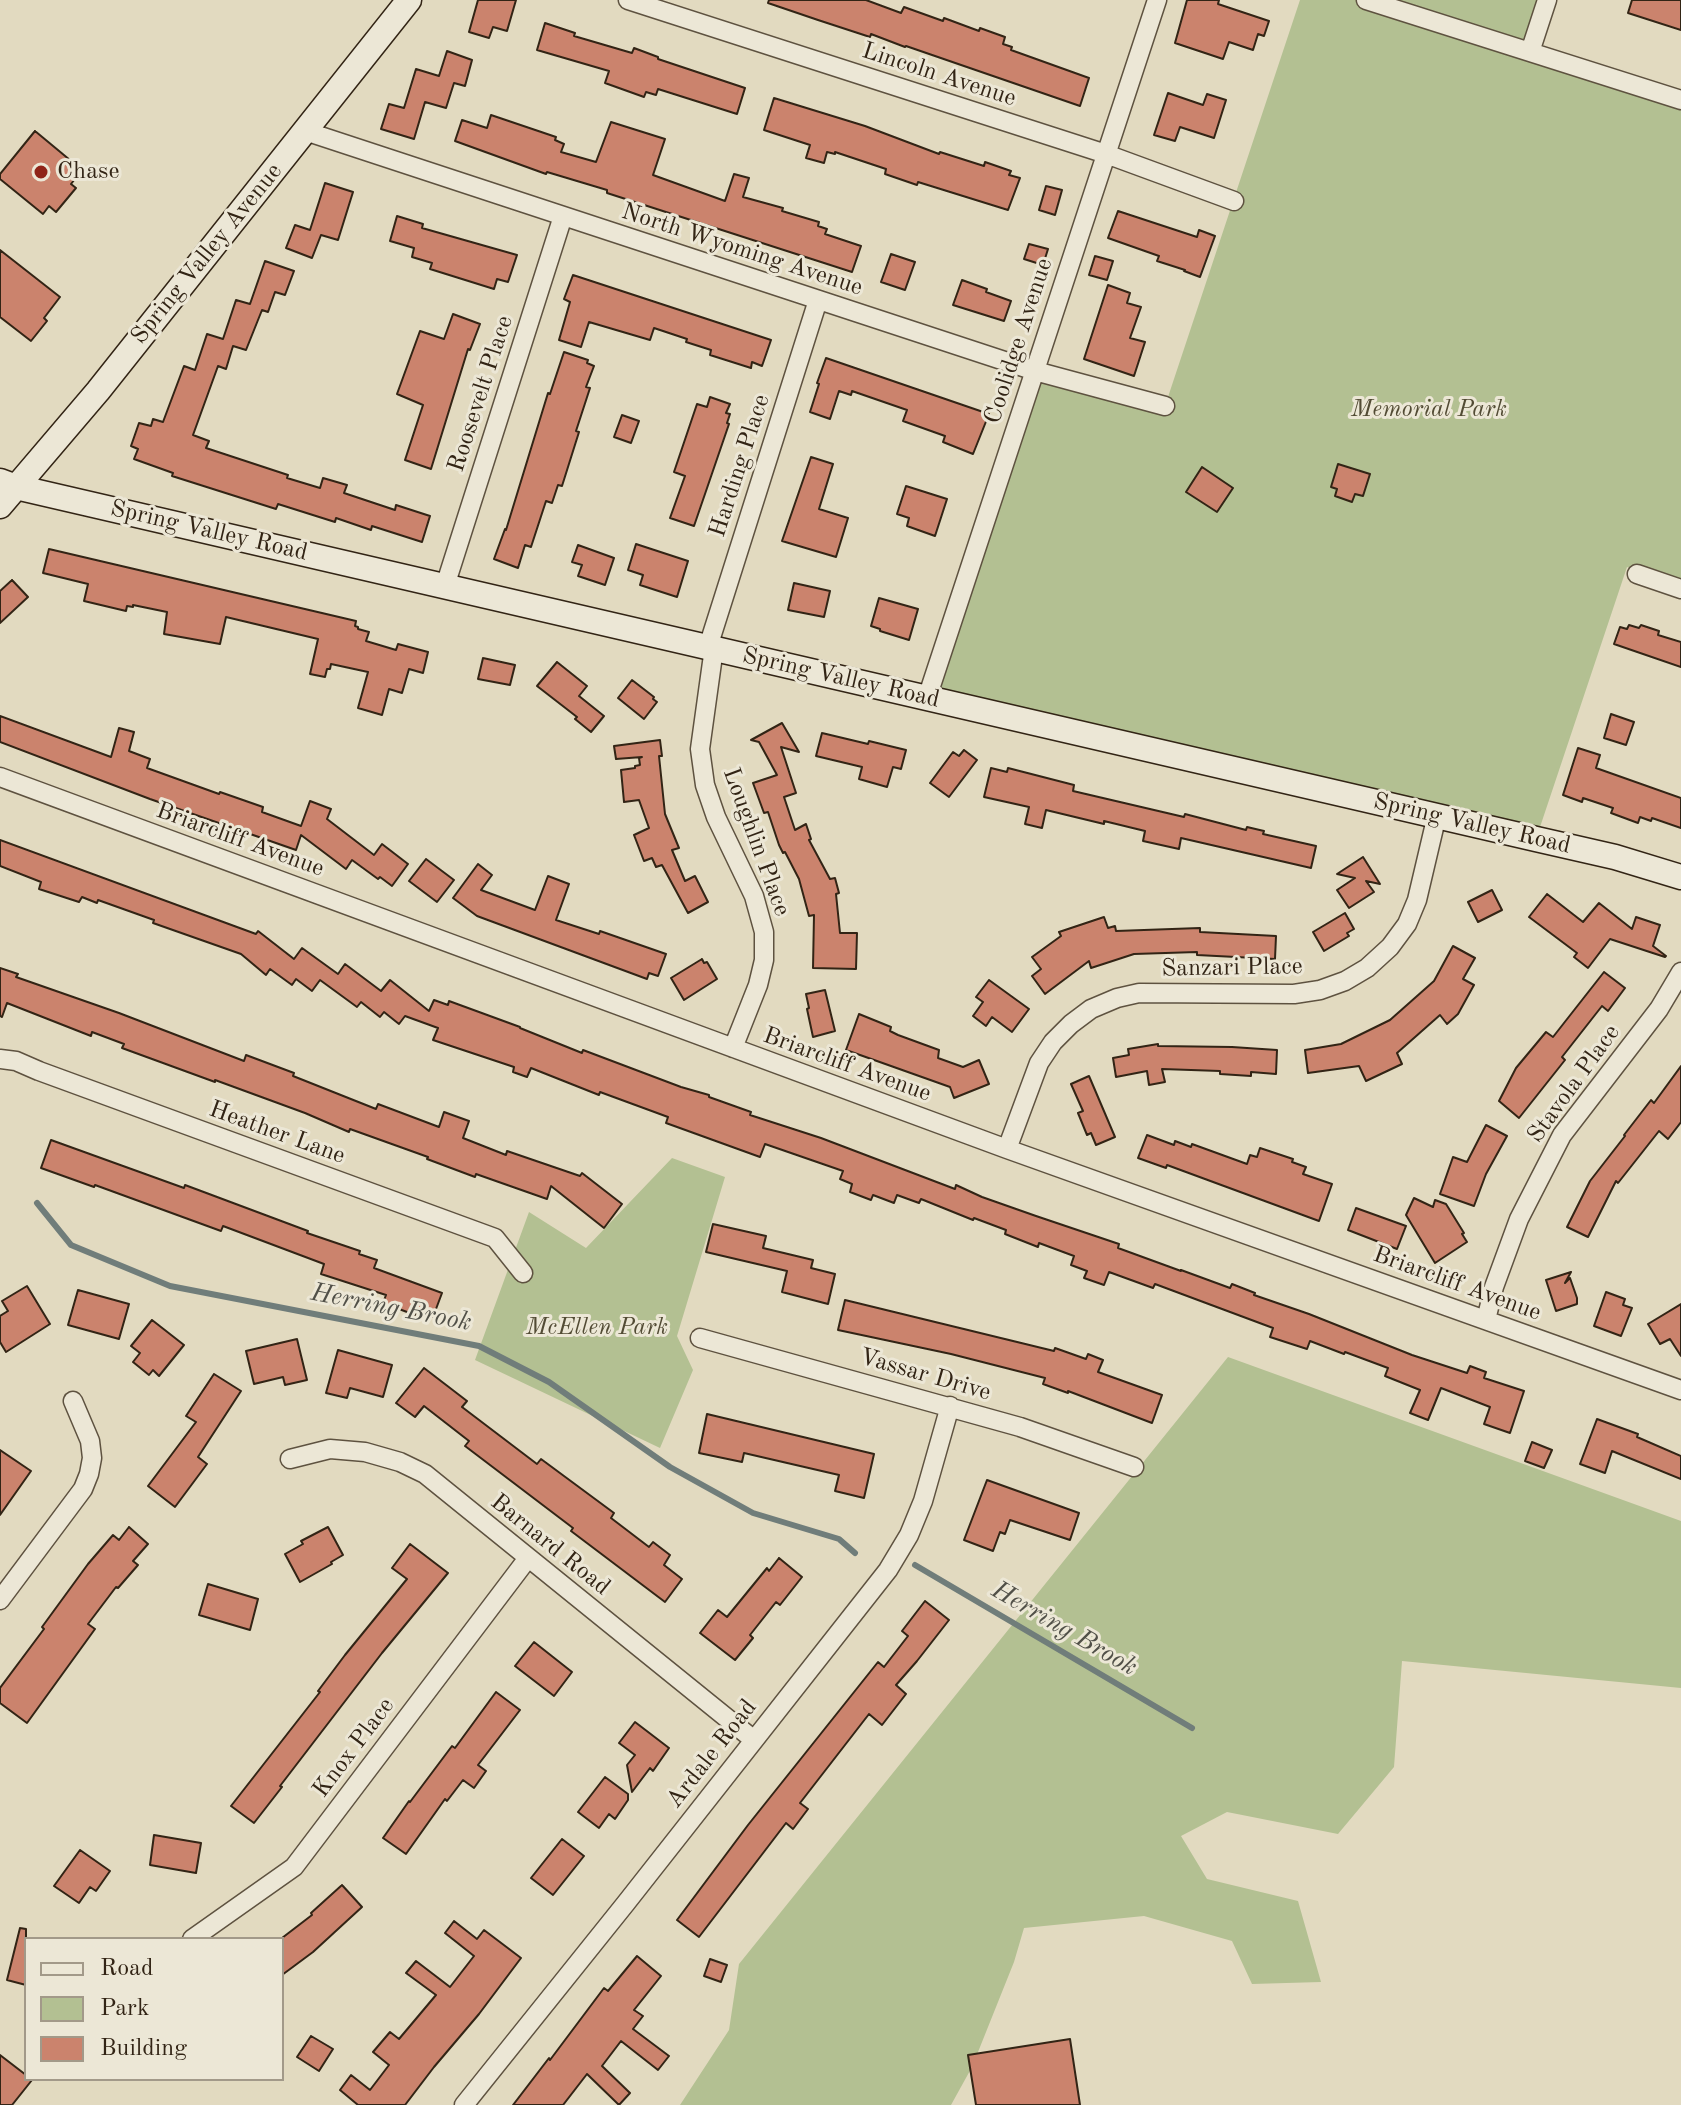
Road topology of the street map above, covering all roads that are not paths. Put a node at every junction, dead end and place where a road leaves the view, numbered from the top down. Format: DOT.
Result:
graph roads {
  1 [pos="409,0"];
  2 [pos="628,0"];
  3 [pos="1157,0"];
  4 [pos="1366,0"];
  5 [pos="1547,0"];
  6 [pos="1530,52"];
  7 [pos="1681,100"];
  8 [pos="305,131"];
  9 [pos="1106,154"];
  10 [pos="1234,201"];
  11 [pos="563,216"];
  12 [pos="818,300"];
  13 [pos="1035,371"];
  14 [pos="1165,406"];
  15 [pos="8,484"];
  16 [pos="0,506"];
  17 [pos="1637,574"];
  18 [pos="445,586"];
  19 [pos="1681,589"];
  20 [pos="711,648"];
  21 [pos="927,698"];
  22 [pos="0,777"];
  23 [pos="1437,815"];
  24 [pos="1681,877"];
  25 [pos="1681,972"];
  26 [pos="733,1048"];
  27 [pos="0,1059"];
  28 [pos="1007,1149"];
  29 [pos="523,1273"];
  30 [pos="1486,1320"];
  31 [pos="700,1338"];
  32 [pos="1681,1390"];
  33 [pos="73,1401"];
  34 [pos="950,1406"];
  35 [pos="290,1459"];
  36 [pos="1134,1467"];
  37 [pos="528,1558"];
  38 [pos="0,1600"];
  39 [pos="754,1740"];
  40 [pos="195,1937"];
  41 [pos="464,2105"];
  1 -- 8 [label="street, Spring Valley Avenue"];
  2 -- 9 [label="street, Lincoln Avenue"];
  3 -- 9 [label="street, Coolidge Avenue"];
  4 -- 6 [label="street"];
  5 -- 6 [label="street"];
  6 -- 7 [label="street"];
  8 -- 11 [label="street, North Wyoming Avenue"];
  8 -- 15 [label="street, Spring Valley Avenue"];
  9 -- 10 [label="street, Lincoln Avenue"];
  9 -- 13 [label="street, Coolidge Avenue"];
  11 -- 12 [label="street, North Wyoming Avenue"];
  11 -- 18 [label="street, Roosevelt Place"];
  12 -- 13 [label="street, North Wyoming Avenue"];
  12 -- 20 [label="street, Harding Place"];
  13 -- 14 [label="street, North Wyoming Avenue"];
  13 -- 21 [label="street, Coolidge Avenue"];
  15 -- 16 [label="street, Spring Valley Avenue"];
  15 -- 18 [label="street, Spring Valley Road"];
  17 -- 19 [label="street"];
  18 -- 20 [label="street, Spring Valley Road"];
  20 -- 21 [label="street, Spring Valley Road"];
  20 -- 26 [label="street, Loughlin Place"];
  21 -- 23 [label="street, Spring Valley Road"];
  22 -- 26 [label="street, Briarcliff Avenue"];
  23 -- 24 [label="street, Spring Valley Road"];
  23 -- 28 [label="street, Sanzari Place"];
  25 -- 30 [label="street, Stavola Place"];
  26 -- 28 [label="street, Briarcliff Avenue"];
  27 -- 29 [label="street, Heather Lane"];
  28 -- 30 [label="street, Briarcliff Avenue"];
  30 -- 32 [label="street, Briarcliff Avenue"];
  31 -- 34 [label="street, Vassar Drive"];
  33 -- 38 [label="street"];
  34 -- 36 [label="street, Vassar Drive"];
  34 -- 39 [label="street, Ardale Road"];
  35 -- 37 [label="street, Barnard Road"];
  37 -- 39 [label="street, Barnard Road"];
  37 -- 40 [label="street, Knox Place"];
  39 -- 41 [label="street, Ardale Road"];
}
